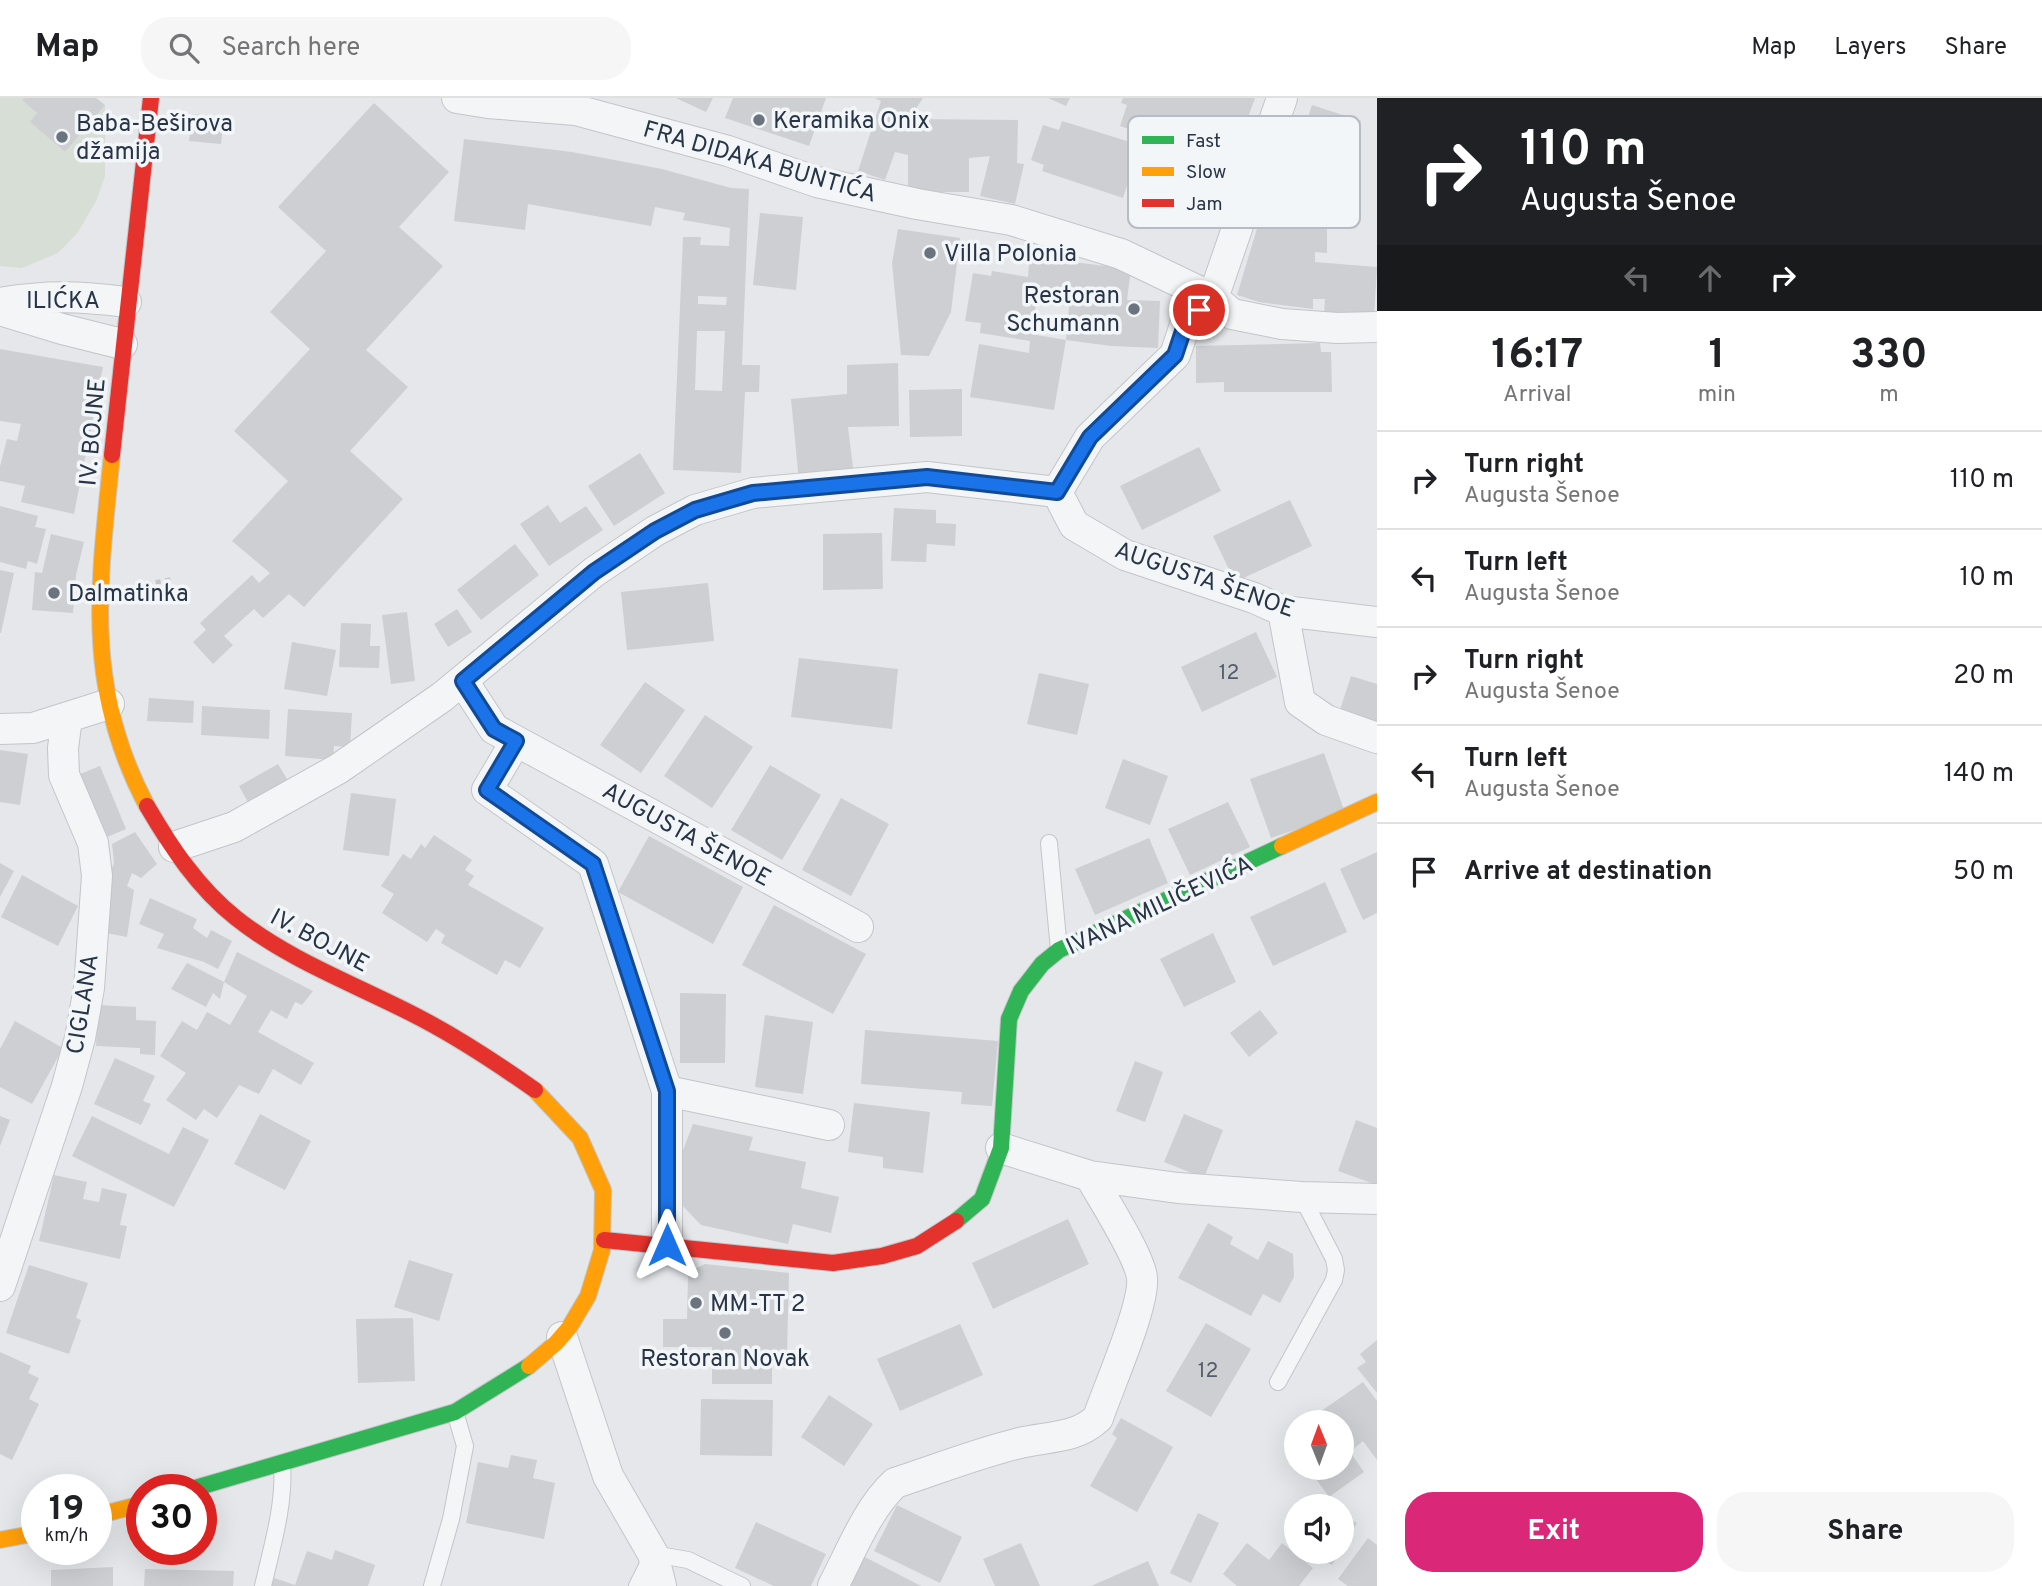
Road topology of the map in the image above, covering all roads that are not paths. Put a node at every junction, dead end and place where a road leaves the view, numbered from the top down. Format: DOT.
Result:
graph roads {
  1 [pos="151,98"];
  2 [pos="457,98"];
  3 [pos="1282,98"];
  4 [pos="491,101"];
  5 [pos="1276,116"];
  6 [pos="1237,228"];
  7 [pos="1213,298"];
  8 [pos="126,302"];
  9 [pos="0,303"];
  10 [pos="0,310"];
  11 [pos="1377,327"];
  12 [pos="122,344"];
  13 [pos="1057,492"];
  14 [pos="1283,611"];
  15 [pos="1377,622"];
  16 [pos="463,681"];
  17 [pos="108,704"];
  18 [pos="67,718"];
  19 [pos="0,729"];
  20 [pos="1377,738"];
  21 [pos="516,741"];
  22 [pos="1377,802"];
  23 [pos="1049,843"];
  24 [pos="174,847"];
  25 [pos="858,927"];
  26 [pos="1059,950"];
  27 [pos="667,1091"];
  28 [pos="829,1125"];
  29 [pos="1001,1148"];
  30 [pos="1090,1176"];
  31 [pos="1302,1197"];
  32 [pos="1377,1199"];
  33 [pos="604,1240"];
  34 [pos="667,1245"];
  35 [pos="0,1286"];
  36 [pos="562,1337"];
  37 [pos="1278,1382"];
  38 [pos="455,1412"];
  39 [pos="282,1464"];
  40 [pos="217,1482"];
  41 [pos="21,1536"];
  42 [pos="0,1540"];
  43 [pos="653,1554"];
  44 [pos="263,1586"];
  45 [pos="432,1586"];
  46 [pos="637,1586"];
  47 [pos="661,1586"];
  48 [pos="742,1586"];
  49 [pos="833,1586"];
  1 -- 8 [label="main road, IV. BOJNE"];
  2 -- 4 [label="street, FRA DIDAKA BUNTIĆA"];
  3 -- 5 [label="street"];
  4 -- 7 [label="street, FRA DIDAKA BUNTIĆA"];
  6 -- 7 [label="street"];
  7 -- 11 [label="street, FRA DIDAKA BUNTIĆA"];
  7 -- 13 [label="street"];
  8 -- 9 [label="street, ILIĆKA"];
  8 -- 12 [label="main road, IV. BOJNE"];
  10 -- 12 [label="street, ILIĆKA"];
  12 -- 17 [label="main road, IV. BOJNE"];
  13 -- 14 [label="street, AUGUSTA ŠENOE"];
  13 -- 16 [label="street"];
  14 -- 15 [label="street, AUGUSTA ŠENOE"];
  14 -- 20 [label="street"];
  16 -- 21 [label="street, AUGUSTA ŠENOE"];
  16 -- 24 [label="street"];
  17 -- 18 [label="street"];
  17 -- 24 [label="main road, IV. BOJNE"];
  18 -- 19 [label="street"];
  18 -- 35 [label="street, CIGLANA"];
  21 -- 25 [label="street, AUGUSTA ŠENOE"];
  21 -- 27 [label="street"];
  22 -- 26 [label="main road, IVANA MILIČEVIĆA"];
  23 -- 26 [label="lane"];
  24 -- 33 [label="main road, IV. BOJNE"];
  26 -- 29 [label="main road, IVANA MILIČEVIĆA"];
  27 -- 28 [label="street"];
  27 -- 34 [label="street"];
  29 -- 30 [label="street"];
  29 -- 34 [label="main road, IVANA MILIČEVIĆA"];
  30 -- 31 [label="street"];
  30 -- 49 [label="street"];
  31 -- 32 [label="street"];
  31 -- 37 [label="lane"];
  33 -- 34 [label="main road, IVANA MILIČEVIĆA"];
  33 -- 36 [label="main road, IV. BOJNE"];
  36 -- 38 [label="main road, IV. BOJNE"];
  36 -- 43 [label="street"];
  38 -- 39 [label="main road, IV. BOJNE"];
  38 -- 45 [label="lane"];
  39 -- 40 [label="main road, IV. BOJNE"];
  39 -- 44 [label="lane"];
  41 -- 42 [label="main road"];
  43 -- 46 [label="lane"];
  43 -- 47 [label="street"];
  43 -- 48 [label="lane"];
}
